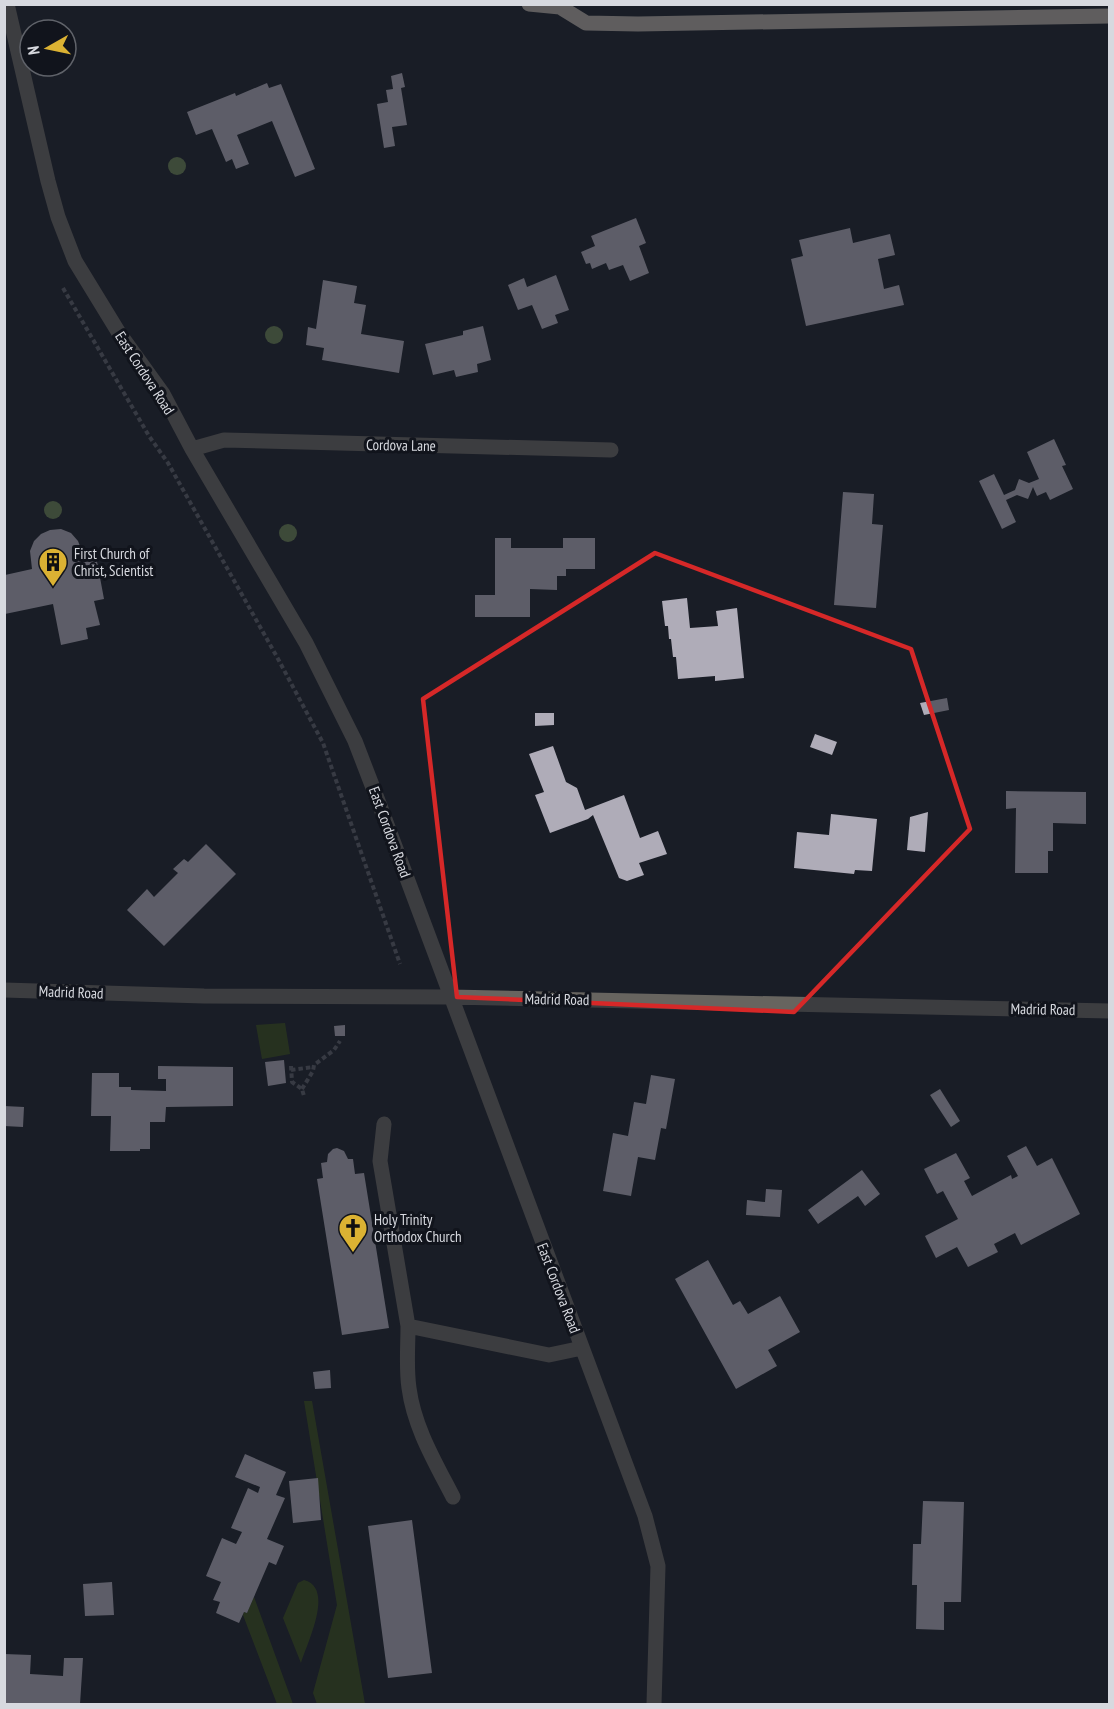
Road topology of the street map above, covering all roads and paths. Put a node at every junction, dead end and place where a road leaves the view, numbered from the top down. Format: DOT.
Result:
graph roads {
  1 [pos="7,4"];
  2 [pos="529,4"];
  3 [pos="561,6"];
  4 [pos="1110,16"];
  5 [pos="59,280"];
  6 [pos="192,448"];
  7 [pos="611,450"];
  8 [pos="400,964"];
  9 [pos="4,990"];
  10 [pos="450,997"];
  11 [pos="1110,1011"];
  12 [pos="340,1041"];
  13 [pos="313,1067"];
  14 [pos="302,1089"];
  15 [pos="304,1096"];
  16 [pos="384,1124"];
  17 [pos="408,1326"];
  18 [pos="582,1348"];
  19 [pos="453,1497"];
  20 [pos="654,1704"];
  1 -- 6 [label="street, East Cordova Road"];
  2 -- 3 [label="main road"];
  3 -- 4 [label="main road"];
  5 -- 8 [label="path"];
  6 -- 7 [label="street, Cordova Lane"];
  6 -- 10 [label="street, East Cordova Road"];
  9 -- 10 [label="street, Madrid Road"];
  10 -- 11 [label="street, Madrid Road"];
  10 -- 18 [label="street, East Cordova Road"];
  12 -- 13 [label="path"];
  13 -- 14 [label="path"];
  13 -- 14 [label="path"];
  14 -- 15 [label="path"];
  16 -- 17 [label="street"];
  17 -- 18 [label="street"];
  17 -- 19 [label="street"];
  18 -- 20 [label="street, East Cordova Road"];
}
